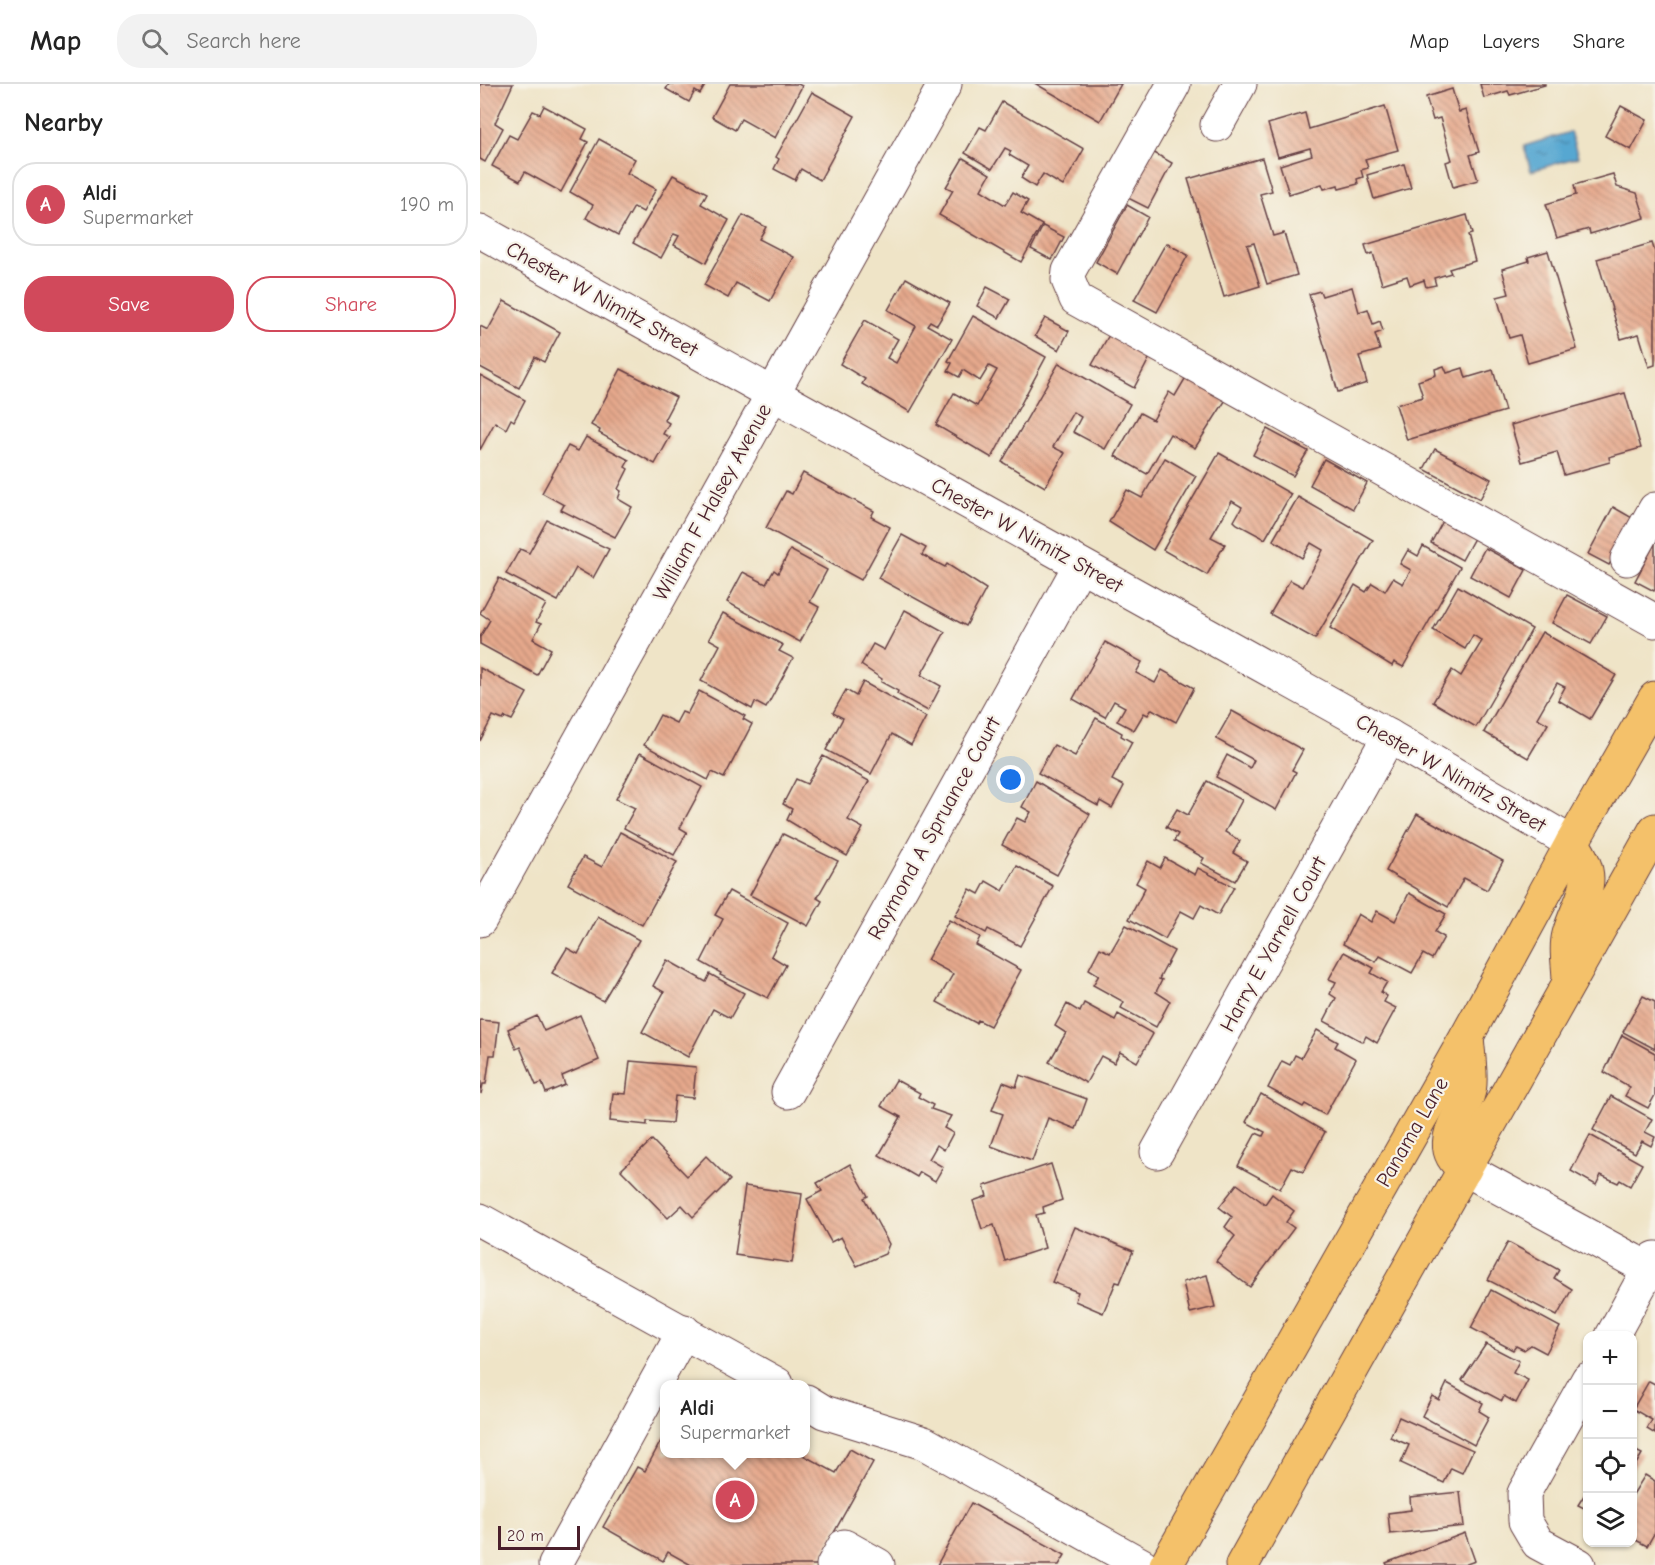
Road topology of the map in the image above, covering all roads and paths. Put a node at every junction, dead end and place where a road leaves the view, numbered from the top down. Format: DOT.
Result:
graph roads {
  1 [pos="945,84"];
  2 [pos="1174,84"];
  3 [pos="1240,84"];
  4 [pos="1217,125"];
  5 [pos="480,231"];
  6 [pos="772,394"];
  7 [pos="1655,509"];
  8 [pos="1627,560"];
  9 [pos="1080,565"];
  10 [pos="1655,621"];
  11 [pos="1655,698"];
  12 [pos="1389,736"];
  13 [pos="1655,830"];
  14 [pos="1572,843"];
  15 [pos="480,920"];
  16 [pos="1569,983"];
  17 [pos="1467,1036"];
  18 [pos="788,1092"];
  19 [pos="1157,1152"];
  20 [pos="1465,1168"];
  21 [pos="480,1220"];
  22 [pos="1652,1263"];
  23 [pos="684,1331"];
  24 [pos="1614,1331"];
  25 [pos="770,1380"];
  26 [pos="1584,1385"];
  27 [pos="810,1403"];
  28 [pos="555,1565"];
  29 [pos="833,1565"];
  30 [pos="878,1565"];
  31 [pos="1142,1565"];
  32 [pos="1166,1565"];
  33 [pos="1242,1565"];
  34 [pos="1579,1565"];
  1 -- 6 [label="street, William F Halsey Avenue"];
  2 -- 10 [label="street"];
  3 -- 4 [label="street"];
  5 -- 6 [label="street, Chester W Nimitz Street"];
  6 -- 9 [label="street, Chester W Nimitz Street"];
  6 -- 15 [label="street, William F Halsey Avenue"];
  7 -- 8 [label="street"];
  9 -- 12 [label="street, Chester W Nimitz Street"];
  9 -- 18 [label="street, Raymond A Spruance Court"];
  11 -- 14 [label="main road, Panama Lane"];
  12 -- 14 [label="street, Chester W Nimitz Street"];
  12 -- 19 [label="street, Harry E Yarnell Court"];
  13 -- 16 [label="main road"];
  14 -- 16 [label="main road"];
  14 -- 17 [label="main road, Panama Lane"];
  16 -- 20 [label="main road"];
  17 -- 20 [label="main road"];
  17 -- 32 [label="main road, Panama Lane"];
  20 -- 22 [label="street"];
  20 -- 33 [label="main road"];
  21 -- 23 [label="street"];
  22 -- 24 [label="street"];
  23 -- 25 [label="street"];
  23 -- 28 [label="street"];
  26 -- 34 [label="street"];
  27 -- 31 [label="street"];
  29 -- 30 [label="street"];
}
